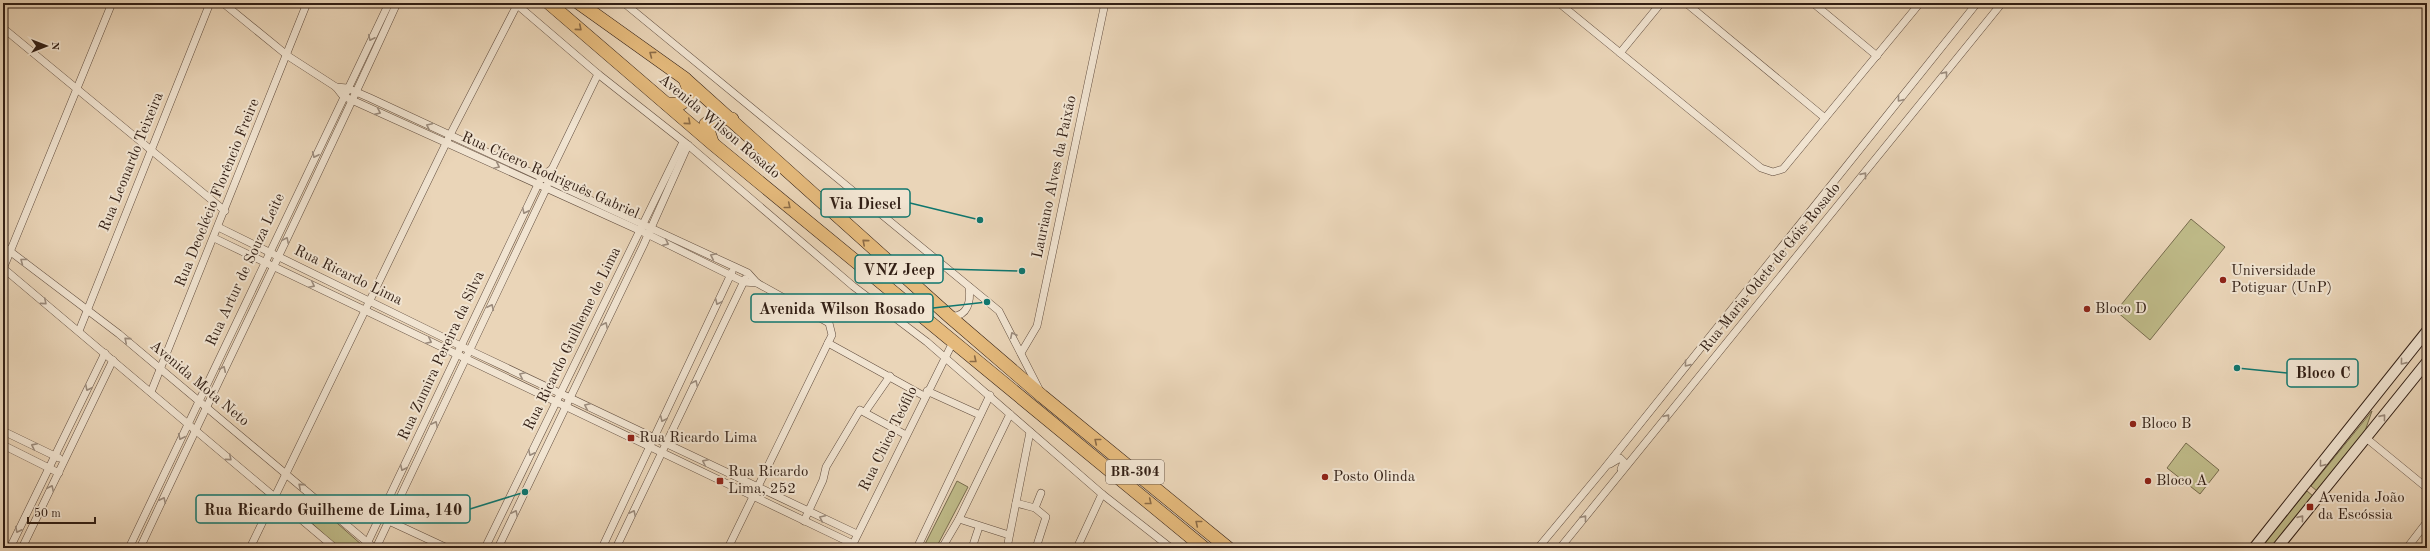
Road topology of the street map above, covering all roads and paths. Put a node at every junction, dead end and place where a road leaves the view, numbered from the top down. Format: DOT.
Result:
graph roads {
  1 [pos="112,3"];
  2 [pos="210,3"];
  3 [pos="222,3"];
  4 [pos="307,3"];
  5 [pos="388,3"];
  6 [pos="397,3"];
  7 [pos="549,3"];
  8 [pos="579,3"];
  9 [pos="624,3"];
  10 [pos="1105,3"];
  11 [pos="1559,3"];
  12 [pos="1661,3"];
  13 [pos="1686,3"];
  14 [pos="1813,3"];
  15 [pos="1920,3"];
  16 [pos="1977,3"];
  17 [pos="2002,3"];
  18 [pos="516,4"];
  19 [pos="3,28"];
  20 [pos="1620,53"];
  21 [pos="288,56"];
  22 [pos="1876,56"];
  23 [pos="598,74"];
  24 [pos="684,78"];
  25 [pos="336,87"];
  26 [pos="346,88"];
  27 [pos="77,89"];
  28 [pos="356,92"];
  29 [pos="342,96"];
  30 [pos="353,101"];
  31 [pos="667,104"];
  32 [pos="1825,118"];
  33 [pos="732,119"];
  34 [pos="450,136"];
  35 [pos="447,143"];
  36 [pos="686,143"];
  37 [pos="713,144"];
  38 [pos="151,150"];
  39 [pos="552,168"];
  40 [pos="542,176"];
  41 [pos="551,180"];
  42 [pos="537,185"];
  43 [pos="546,189"];
  44 [pos="225,211"];
  45 [pos="644,224"];
  46 [pos="218,227"];
  47 [pos="640,231"];
  48 [pos="650,231"];
  49 [pos="214,238"];
  50 [pos="3,246"];
  51 [pos="10,252"];
  52 [pos="269,252"];
  53 [pos="278,256"];
  54 [pos="264,262"];
  55 [pos="273,266"];
  56 [pos="735,266"];
  57 [pos="3,269"];
  58 [pos="748,273"];
  59 [pos="731,275"];
  60 [pos="744,282"];
  61 [pos="757,282"];
  62 [pos="969,287"];
  63 [pos="370,301"];
  64 [pos="243,308"];
  65 [pos="87,310"];
  66 [pos="365,311"];
  67 [pos="251,312"];
  68 [pos="950,316"];
  69 [pos="79,331"];
  70 [pos="2427,331"];
  71 [pos="588,337"];
  72 [pos="597,342"];
  73 [pos="953,342"];
  74 [pos="828,343"];
  75 [pos="461,346"];
  76 [pos="471,351"];
  77 [pos="1021,352"];
  78 [pos="105,353"];
  79 [pos="457,354"];
  80 [pos="945,357"];
  81 [pos="466,359"];
  82 [pos="113,360"];
  83 [pos="2427,362"];
  84 [pos="161,369"];
  85 [pos="890,376"];
  86 [pos="151,392"];
  87 [pos="560,393"];
  88 [pos="926,394"];
  89 [pos="990,395"];
  90 [pos="1042,396"];
  91 [pos="570,398"];
  92 [pos="199,400"];
  93 [pos="556,402"];
  94 [pos="206,407"];
  95 [pos="566,407"];
  96 [pos="865,412"];
  97 [pos="1010,414"];
  98 [pos="980,415"];
  99 [pos="188,423"];
  100 [pos="195,430"];
  101 [pos="3,431"];
  102 [pos="1030,432"];
  103 [pos="906,435"];
  104 [pos="654,438"];
  105 [pos="2366,438"];
  106 [pos="666,443"];
  107 [pos="3,445"];
  108 [pos="650,447"];
  109 [pos="662,453"];
  110 [pos="55,456"];
  111 [pos="64,460"];
  112 [pos="49,468"];
  113 [pos="166,468"];
  114 [pos="1603,470"];
  115 [pos="59,473"];
  116 [pos="175,473"];
  117 [pos="286,474"];
  118 [pos="758,487"];
  119 [pos="2427,488"];
  120 [pos="1041,493"];
  121 [pos="1102,494"];
  122 [pos="275,497"];
  123 [pos="753,497"];
  124 [pos="1599,500"];
  125 [pos="1016,504"];
  126 [pos="1035,508"];
  127 [pos="808,512"];
  128 [pos="959,519"];
  129 [pos="389,521"];
  130 [pos="804,521"];
  131 [pos="2427,522"];
  132 [pos="980,527"];
  133 [pos="1552,531"];
  134 [pos="857,534"];
  135 [pos="1010,536"];
  136 [pos="366,545"];
  137 [pos="852,546"];
  138 [pos="1202,547"];
  139 [pos="10,548"];
  140 [pos="22,548"];
  141 [pos="129,548"];
  142 [pos="140,548"];
  143 [pos="250,548"];
  144 [pos="335,548"];
  145 [pos="375,548"];
  146 [pos="446,548"];
  147 [pos="485,548"];
  148 [pos="498,548"];
  149 [pos="602,548"];
  150 [pos="616,548"];
  151 [pos="728,548"];
  152 [pos="917,548"];
  153 [pos="942,548"];
  154 [pos="972,548"];
  155 [pos="1007,548"];
  156 [pos="1036,548"];
  157 [pos="1077,548"];
  158 [pos="1171,548"];
  159 [pos="1228,548"];
  160 [pos="1538,548"];
  161 [pos="1541,548"];
  162 [pos="1560,548"];
  163 [pos="2254,548"];
  164 [pos="2277,548"];
  165 [pos="2407,548"];
  1 -- 27 [label="street"];
  2 -- 38 [label="street, Rua Leonardo Teixeira"];
  3 -- 21 [label="street, Rua Cícero Rodriguês Gabriel"];
  4 -- 21 [label="street, Rua Deoclécio Florêncio Freire"];
  5 -- 26 [label="street, Rua Artur de Souza Leite, one-way"];
  6 -- 28 [label="street, Rua Artur de Souza Leite"];
  7 -- 31 [label="highway, Avenida Wilson Rosado / BR-304, one-way"];
  24 -- 8 [label="highway, Avenida Wilson Rosado / BR-304, one-way"];
  9 -- 62 [label="street"];
  10 -- 77 [label="street, Lauriano Alves da Paixão"];
  11 -- 20 [label="street"];
  12 -- 20 [label="street"];
  13 -- 32 [label="street"];
  14 -- 22 [label="street"];
  15 -- 22 [label="street"];
  16 -- 114 [label="street, Rua Maria Odete de Góis Rosado, one-way"];
  124 -- 17 [label="street, Rua Maria Odete de Góis Rosado, one-way"];
  18 -- 23 [label="street"];
  18 -- 34 [label="street"];
  19 -- 27 [label="street"];
  20 -- 32 [label="street"];
  21 -- 25 [label="street, Rua Cícero Rodriguês Gabriel"];
  21 -- 44 [label="street, Rua Deoclécio Florêncio Freire"];
  22 -- 32 [label="street"];
  23 -- 36 [label="street"];
  23 -- 39 [label="street"];
  24 -- 31 [label="highway"];
  24 -- 33 [label="highway, Avenida Wilson Rosado / BR-304"];
  25 -- 26 [label="street, Rua Cícero Rodriguês Gabriel"];
  25 -- 29 [label="street, Rua Cícero Rodriguês Gabriel"];
  26 -- 28 [label="street, Rua Cícero Rodriguês Gabriel"];
  26 -- 29 [label="street, Rua Artur de Souza Leite"];
  27 -- 38 [label="street"];
  27 -- 51 [label="street"];
  28 -- 30 [label="street, Rua Artur de Souza Leite"];
  34 -- 28 [label="street, Rua Cícero Rodriguês Gabriel, one-way"];
  29 -- 30 [label="street, Rua Cícero Rodriguês Gabriel"];
  29 -- 52 [label="street, Rua Artur de Souza Leite, one-way"];
  30 -- 35 [label="street, Rua Cícero Rodriguês Gabriel, one-way"];
  53 -- 30 [label="street, Rua Artur de Souza Leite, one-way"];
  31 -- 37 [label="highway, Avenida Wilson Rosado / BR-304, one-way"];
  33 -- 37 [label="highway"];
  68 -- 33 [label="highway, Avenida Wilson Rosado / BR-304, one-way"];
  34 -- 35 [label="street"];
  34 -- 40 [label="street, Rua Cícero Rodriguês Gabriel"];
  35 -- 42 [label="street, Rua Cícero Rodriguês Gabriel, one-way"];
  35 -- 63 [label="street"];
  36 -- 45 [label="street, Rua Ricardo Guilheme de Lima"];
  36 -- 48 [label="street, Rua Ricardo Guilheme de Lima"];
  36 -- 80 [label="street"];
  37 -- 73 [label="highway, Avenida Wilson Rosado / BR-304, one-way"];
  38 -- 44 [label="street"];
  38 -- 65 [label="street, Rua Leonardo Teixeira"];
  39 -- 40 [label="street"];
  39 -- 41 [label="street"];
  40 -- 41 [label="street, Rua Cícero Rodriguês Gabriel"];
  40 -- 42 [label="street, Rua Zumira Pereira da Silva"];
  41 -- 43 [label="street, Rua Zumira Pereira da Silva"];
  41 -- 45 [label="street, Rua Cícero Rodriguês Gabriel"];
  42 -- 43 [label="street, Rua Cícero Rodriguês Gabriel"];
  42 -- 75 [label="street, Rua Zumira Pereira da Silva, one-way"];
  43 -- 47 [label="street, Rua Cícero Rodriguês Gabriel"];
  76 -- 43 [label="street, Rua Zumira Pereira da Silva, one-way"];
  44 -- 46 [label="street, Rua Deoclécio Florêncio Freire"];
  45 -- 47 [label="street, Rua Ricardo Guilheme de Lima"];
  45 -- 48 [label="street, Rua Cícero Rodriguês Gabriel"];
  46 -- 49 [label="street, Rua Deoclécio Florêncio Freire"];
  46 -- 52 [label="street, Rua Ricardo Lima"];
  47 -- 48 [label="street, Rua Cícero Rodriguês Gabriel"];
  47 -- 71 [label="street, Rua Ricardo Guilheme de Lima"];
  56 -- 48 [label="street, Rua Cícero Rodriguês Gabriel, one-way"];
  48 -- 59 [label="street, Rua Cícero Rodriguês Gabriel, one-way"];
  72 -- 48 [label="street, Rua Ricardo Guilheme de Lima, one-way"];
  49 -- 54 [label="street, Rua Ricardo Lima"];
  49 -- 84 [label="street, Rua Deoclécio Florêncio Freire"];
  50 -- 51 [label="street, Avenida Mota Neto"];
  51 -- 57 [label="street"];
  65 -- 51 [label="street, Avenida Mota Neto, one-way"];
  52 -- 53 [label="street, Rua Ricardo Lima"];
  52 -- 54 [label="street, Rua Artur de Souza Leite"];
  53 -- 55 [label="street, Rua Artur de Souza Leite"];
  53 -- 63 [label="street, Rua Ricardo Lima"];
  54 -- 55 [label="street, Rua Ricardo Lima"];
  54 -- 64 [label="street, Rua Artur de Souza Leite"];
  55 -- 66 [label="street, Rua Ricardo Lima, one-way"];
  55 -- 67 [label="street, Rua Artur de Souza Leite"];
  56 -- 58 [label="street, Rua Cícero Rodriguês Gabriel"];
  56 -- 59 [label="street"];
  57 -- 69 [label="street, one-way"];
  58 -- 60 [label="street"];
  58 -- 61 [label="street, Rua Cícero Rodriguês Gabriel"];
  59 -- 60 [label="street, Rua Cícero Rodriguês Gabriel"];
  59 -- 104 [label="street, one-way"];
  60 -- 61 [label="street, Rua Cícero Rodriguês Gabriel"];
  106 -- 60 [label="street, one-way"];
  61 -- 74 [label="street, Rua Cícero Rodriguês Gabriel"];
  62 -- 68 [label="street"];
  77 -- 62 [label="street, one-way"];
  63 -- 66 [label="street"];
  63 -- 75 [label="street, Rua Ricardo Lima"];
  64 -- 67 [label="street"];
  64 -- 92 [label="street, Rua Artur de Souza Leite"];
  65 -- 69 [label="street, Rua Leonardo Teixeira"];
  84 -- 65 [label="street, Avenida Mota Neto, one-way"];
  66 -- 79 [label="street, Rua Ricardo Lima, one-way"];
  66 -- 117 [label="street"];
  94 -- 67 [label="street, Rua Artur de Souza Leite, one-way"];
  68 -- 90 [label="highway, Avenida Wilson Rosado / BR-304"];
  69 -- 78 [label="street"];
  70 -- 163 [label="main road, one-way"];
  71 -- 72 [label="street"];
  71 -- 87 [label="street, Rua Ricardo Guilheme de Lima"];
  72 -- 91 [label="street, Rua Ricardo Guilheme de Lima"];
  73 -- 80 [label="street, Rua Chico Teófilo"];
  73 -- 138 [label="highway, Avenida Wilson Rosado / BR-304, one-way"];
  74 -- 85 [label="street"];
  74 -- 118 [label="street"];
  75 -- 76 [label="street, Rua Ricardo Lima"];
  75 -- 79 [label="street, Rua Zumira Pereira da Silva"];
  76 -- 81 [label="street, Rua Zumira Pereira da Silva"];
  87 -- 76 [label="street, Rua Ricardo Lima, one-way"];
  77 -- 90 [label="street"];
  78 -- 82 [label="street"];
  78 -- 110 [label="street, one-way"];
  79 -- 81 [label="street, Rua Ricardo Lima"];
  79 -- 136 [label="street, Rua Zumira Pereira da Silva, one-way"];
  80 -- 88 [label="street, Rua Chico Teófilo"];
  80 -- 89 [label="street"];
  81 -- 93 [label="street, Rua Ricardo Lima"];
  129 -- 81 [label="street, Rua Zumira Pereira da Silva, one-way"];
  82 -- 86 [label="street"];
  82 -- 111 [label="street"];
  105 -- 83 [label="main road, one-way"];
  84 -- 86 [label="street, Rua Deoclécio Florêncio Freire"];
  84 -- 92 [label="street, Avenida Mota Neto"];
  85 -- 88 [label="street"];
  85 -- 96 [label="street"];
  86 -- 99 [label="street"];
  87 -- 91 [label="street, Rua Ricardo Lima"];
  87 -- 93 [label="street, Rua Ricardo Guilheme de Lima"];
  88 -- 98 [label="street"];
  88 -- 103 [label="street, Rua Chico Teófilo"];
  89 -- 97 [label="street"];
  89 -- 98 [label="street"];
  159 -- 90 [label="highway, Avenida Wilson Rosado / BR-304, one-way"];
  91 -- 95 [label="street, Rua Ricardo Guilheme de Lima"];
  104 -- 91 [label="street, Rua Ricardo Lima, one-way"];
  92 -- 94 [label="street, Avenida Mota Neto"];
  92 -- 99 [label="street, Rua Artur de Souza Leite"];
  93 -- 95 [label="street, Rua Ricardo Lima"];
  93 -- 147 [label="street, Rua Ricardo Guilheme de Lima, one-way"];
  94 -- 100 [label="street, Rua Artur de Souza Leite"];
  94 -- 117 [label="street, Avenida Mota Neto"];
  95 -- 108 [label="street, Rua Ricardo Lima"];
  148 -- 95 [label="street, Rua Ricardo Guilheme de Lima, one-way"];
  96 -- 103 [label="street"];
  96 -- 127 [label="street"];
  97 -- 102 [label="street"];
  97 -- 128 [label="street"];
  98 -- 152 [label="street"];
  99 -- 100 [label="street"];
  99 -- 113 [label="street, Rua Artur de Souza Leite, one-way"];
  100 -- 116 [label="street, Rua Artur de Souza Leite"];
  100 -- 122 [label="street, one-way"];
  110 -- 101 [label="street, one-way"];
  102 -- 121 [label="street"];
  102 -- 125 [label="street"];
  103 -- 134 [label="street, Rua Chico Teófilo"];
  104 -- 106 [label="street, Rua Ricardo Lima"];
  104 -- 108 [label="street"];
  105 -- 119 [label="street"];
  164 -- 105 [label="main road, one-way"];
  106 -- 109 [label="street"];
  118 -- 106 [label="street, Rua Ricardo Lima, one-way"];
  107 -- 112 [label="street"];
  108 -- 109 [label="street, Rua Ricardo Lima"];
  108 -- 149 [label="street"];
  109 -- 123 [label="street, Rua Ricardo Lima"];
  150 -- 109 [label="street, one-way"];
  110 -- 111 [label="street"];
  110 -- 112 [label="street"];
  111 -- 115 [label="street"];
  112 -- 115 [label="street"];
  112 -- 139 [label="street, one-way"];
  113 -- 116 [label="street"];
  113 -- 141 [label="street, Rua Artur de Souza Leite"];
  114 -- 124 [label="street"];
  114 -- 133 [label="street, Rua Maria Odete de Góis Rosado"];
  140 -- 115 [label="street, one-way"];
  142 -- 116 [label="street, Rua Artur de Souza Leite, one-way"];
  117 -- 122 [label="street"];
  136 -- 117 [label="street, Avenida Mota Neto, one-way"];
  118 -- 123 [label="street"];
  118 -- 127 [label="street, Rua Ricardo Lima"];
  120 -- 126 [label="street"];
  121 -- 157 [label="street"];
  121 -- 158 [label="street"];
  122 -- 143 [label="street"];
  122 -- 144 [label="street"];
  123 -- 130 [label="street, Rua Ricardo Lima"];
  123 -- 151 [label="street"];
  162 -- 124 [label="street, Rua Maria Odete de Góis Rosado, one-way"];
  125 -- 126 [label="street"];
  125 -- 135 [label="street"];
  126 -- 156 [label="street"];
  127 -- 130 [label="street"];
  134 -- 127 [label="street, Rua Ricardo Lima, one-way"];
  128 -- 132 [label="street"];
  128 -- 153 [label="street"];
  129 -- 145 [label="street, Rua Zumira Pereira da Silva"];
  129 -- 146 [label="street"];
  130 -- 137 [label="street, Rua Ricardo Lima"];
  131 -- 165 [label="street"];
  132 -- 135 [label="street"];
  132 -- 154 [label="street"];
  133 -- 160 [label="street, Rua Maria Odete de Góis Rosado"];
  133 -- 161 [label="street"];
  134 -- 137 [label="street, Rua Chico Teófilo"];
  135 -- 155 [label="street"];
  136 -- 145 [label="street, Avenida Mota Neto"];
}
